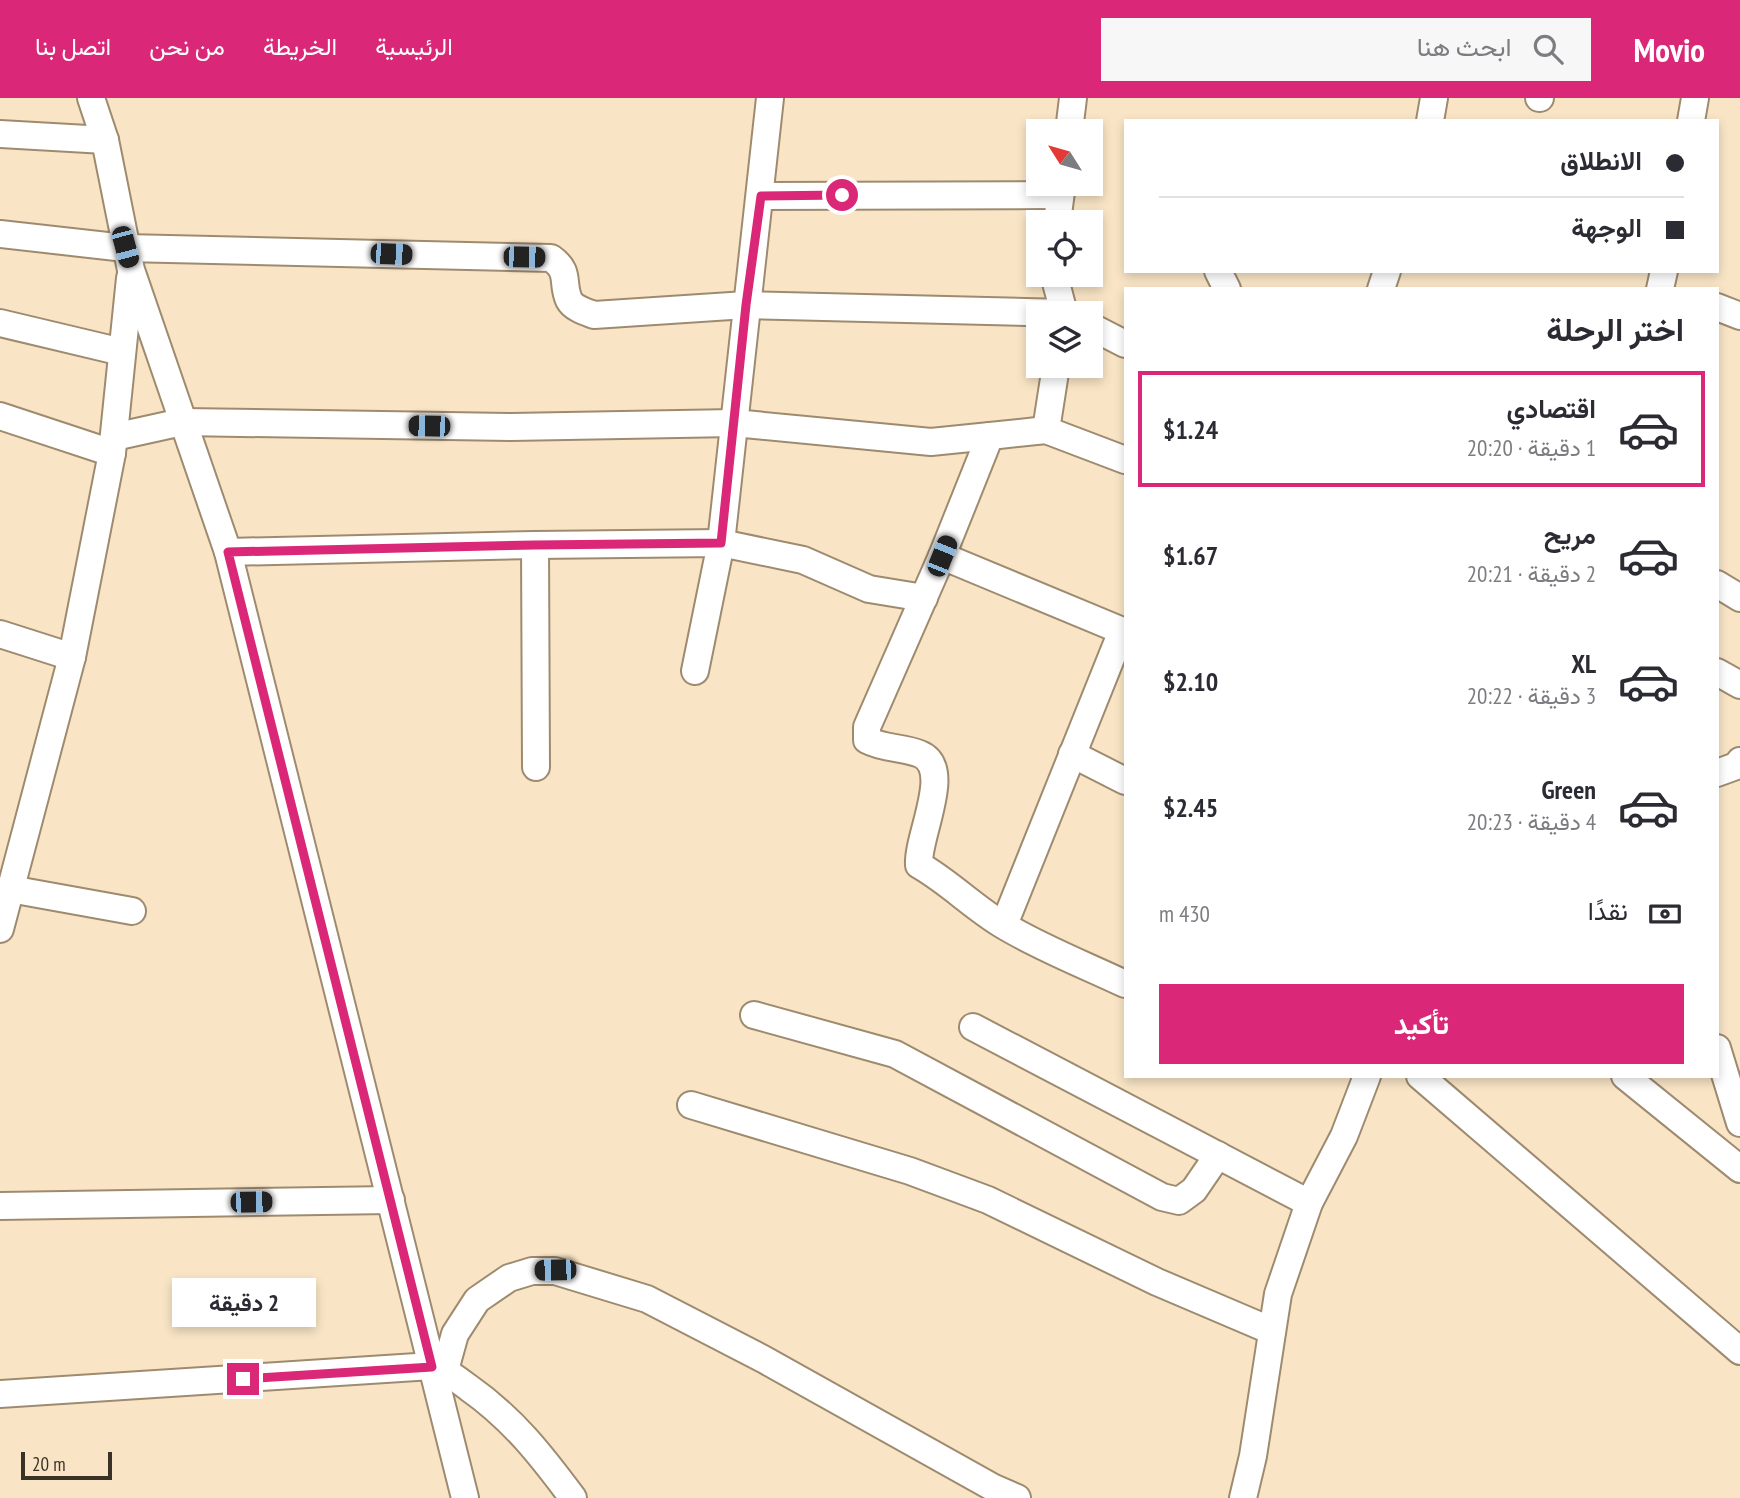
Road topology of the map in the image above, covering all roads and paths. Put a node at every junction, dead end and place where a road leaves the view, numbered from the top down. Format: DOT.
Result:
graph roads {
  1 [pos="91,98"];
  2 [pos="770,98"];
  3 [pos="1073,98"];
  4 [pos="1434,98"];
  5 [pos="1695,98"];
  6 [pos="1070,119"];
  7 [pos="1430,119"];
  8 [pos="1692,119"];
  9 [pos="0,134"];
  10 [pos="105,140"];
  11 [pos="1026,190"];
  12 [pos="761,196"];
  13 [pos="0,234"];
  14 [pos="128,259"];
  15 [pos="746,305"];
  16 [pos="1719,307"];
  17 [pos="1026,312"];
  18 [pos="1740,316"];
  19 [pos="0,323"];
  20 [pos="1103,333"];
  21 [pos="1124,343"];
  22 [pos="122,352"];
  23 [pos="1054,378"];
  24 [pos="0,416"];
  25 [pos="182,422"];
  26 [pos="734,423"];
  27 [pos="1046,430"];
  28 [pos="990,436"];
  29 [pos="113,445"];
  30 [pos="1124,460"];
  31 [pos="721,543"];
  32 [pos="535,545"];
  33 [pos="228,552"];
  34 [pos="942,556"];
  35 [pos="1719,585"];
  36 [pos="924,598"];
  37 [pos="1740,598"];
  38 [pos="1124,632"];
  39 [pos="0,634"];
  40 [pos="72,657"];
  41 [pos="695,671"];
  42 [pos="1719,673"];
  43 [pos="1740,685"];
  44 [pos="1072,754"];
  45 [pos="1740,761"];
  46 [pos="536,767"];
  47 [pos="1719,772"];
  48 [pos="1124,780"];
  49 [pos="10,889"];
  50 [pos="132,911"];
  51 [pos="1003,925"];
  52 [pos="0,929"];
  53 [pos="1124,984"];
  54 [pos="754,1015"];
  55 [pos="972,1027"];
  56 [pos="1719,1055"];
  57 [pos="1366,1078"];
  58 [pos="1422,1078"];
  59 [pos="1627,1078"];
  60 [pos="691,1105"];
  61 [pos="1740,1123"];
  62 [pos="1218,1155"];
  63 [pos="1740,1169"];
  64 [pos="391,1200"];
  65 [pos="1310,1203"];
  66 [pos="0,1206"];
  67 [pos="1272,1331"];
  68 [pos="1740,1351"];
  69 [pos="438,1368"];
  70 [pos="0,1394"];
  71 [pos="465,1498"];
  72 [pos="573,1498"];
  73 [pos="1017,1498"];
  74 [pos="1243,1498"];
  1 -- 10 [label="street"];
  2 -- 12 [label="street"];
  3 -- 6 [label="street"];
  4 -- 7 [label="street"];
  5 -- 8 [label="street"];
  9 -- 10 [label="street"];
  10 -- 14 [label="street"];
  11 -- 12 [label="street"];
  12 -- 15 [label="street"];
  13 -- 14 [label="street"];
  14 -- 15 [label="street"];
  14 -- 22 [label="street"];
  14 -- 25 [label="street"];
  15 -- 17 [label="street"];
  15 -- 26 [label="street"];
  16 -- 18 [label="street"];
  19 -- 22 [label="street"];
  20 -- 21 [label="street"];
  22 -- 29 [label="street"];
  23 -- 27 [label="street"];
  24 -- 29 [label="street"];
  25 -- 26 [label="street"];
  25 -- 29 [label="street"];
  25 -- 33 [label="street"];
  26 -- 28 [label="street"];
  26 -- 31 [label="street"];
  27 -- 28 [label="street"];
  27 -- 30 [label="street"];
  28 -- 34 [label="street"];
  29 -- 40 [label="street"];
  31 -- 32 [label="street"];
  31 -- 36 [label="street"];
  31 -- 41 [label="street"];
  32 -- 33 [label="street"];
  32 -- 46 [label="street"];
  33 -- 64 [label="street"];
  34 -- 36 [label="street"];
  34 -- 38 [label="street"];
  35 -- 37 [label="street"];
  36 -- 51 [label="street"];
  38 -- 44 [label="street"];
  39 -- 40 [label="street"];
  40 -- 49 [label="street"];
  42 -- 43 [label="street"];
  44 -- 48 [label="street"];
  44 -- 51 [label="street"];
  45 -- 47 [label="street"];
  49 -- 50 [label="street"];
  49 -- 52 [label="street"];
  51 -- 53 [label="street"];
  54 -- 62 [label="street"];
  55 -- 62 [label="street"];
  56 -- 61 [label="street"];
  57 -- 65 [label="street"];
  58 -- 68 [label="street"];
  59 -- 63 [label="street"];
  60 -- 67 [label="street"];
  62 -- 65 [label="street"];
  64 -- 66 [label="street"];
  64 -- 69 [label="street"];
  65 -- 67 [label="street"];
  67 -- 74 [label="street"];
  69 -- 70 [label="street"];
  69 -- 71 [label="street"];
  69 -- 72 [label="street"];
  69 -- 73 [label="street"];
}
